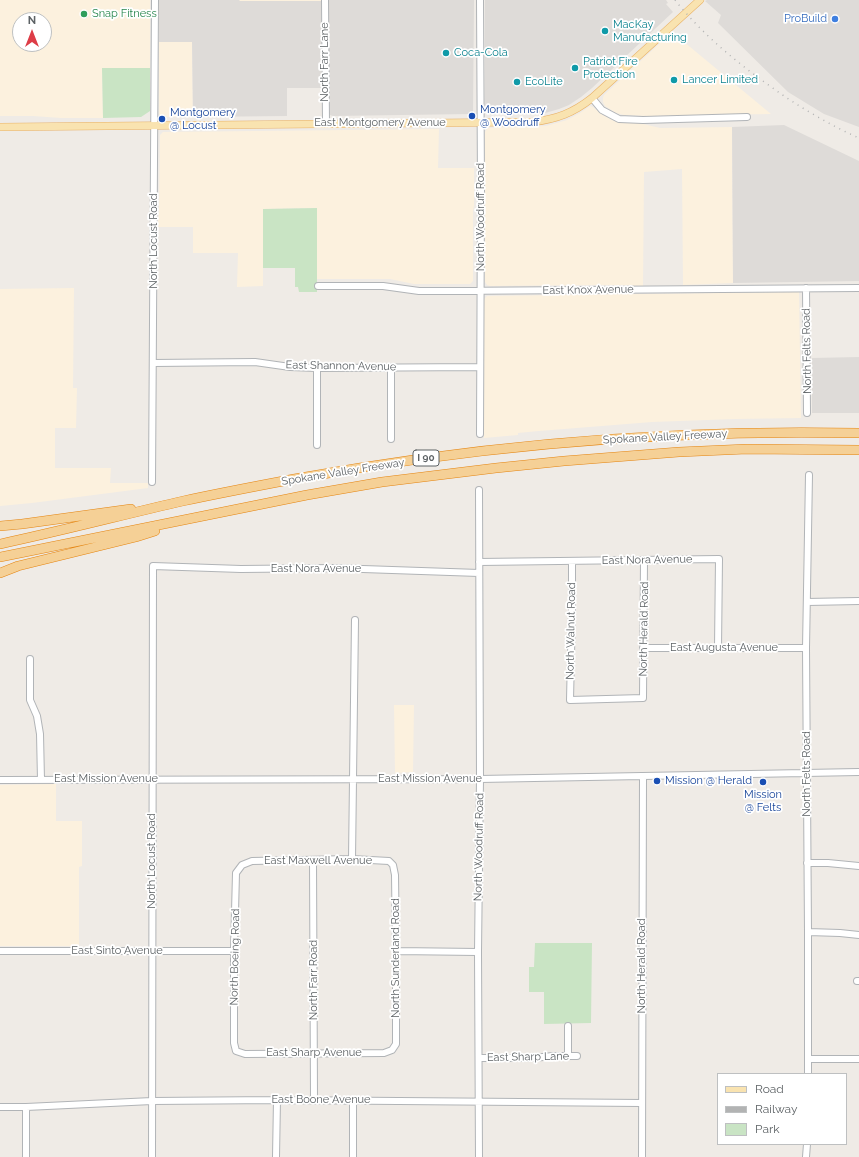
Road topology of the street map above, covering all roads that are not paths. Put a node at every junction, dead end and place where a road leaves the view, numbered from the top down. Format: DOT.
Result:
graph roads {
  1 [pos="155,0"];
  2 [pos="325,0"];
  3 [pos="480,0"];
  4 [pos="700,0"];
  5 [pos="592,98"];
  6 [pos="747,117"];
  7 [pos="482,122"];
  8 [pos="326,123"];
  9 [pos="155,126"];
  10 [pos="0,127"];
  11 [pos="318,286"];
  12 [pos="806,288"];
  13 [pos="859,288"];
  14 [pos="481,291"];
  15 [pos="154,363"];
  16 [pos="391,367"];
  17 [pos="480,367"];
  18 [pos="316,368"];
  19 [pos="807,413"];
  20 [pos="859,433"];
  21 [pos="480,434"];
  22 [pos="391,439"];
  23 [pos="317,445"];
  24 [pos="859,450"];
  25 [pos="809,475"];
  26 [pos="152,482"];
  27 [pos="479,490"];
  28 [pos="182,502"];
  29 [pos="189,519"];
  30 [pos="0,526"];
  31 [pos="0,544"];
  32 [pos="0,557"];
  33 [pos="644,560"];
  34 [pos="479,562"];
  35 [pos="572,562"];
  36 [pos="153,566"];
  37 [pos="0,573"];
  38 [pos="478,573"];
  39 [pos="859,601"];
  40 [pos="806,602"];
  41 [pos="355,620"];
  42 [pos="643,648"];
  43 [pos="718,648"];
  44 [pos="806,648"];
  45 [pos="30,658"];
  46 [pos="643,698"];
  47 [pos="859,772"];
  48 [pos="806,773"];
  49 [pos="643,776"];
  50 [pos="152,779"];
  51 [pos="353,779"];
  52 [pos="480,779"];
  53 [pos="0,780"];
  54 [pos="40,780"];
  55 [pos="352,859"];
  56 [pos="313,860"];
  57 [pos="807,863"];
  58 [pos="242,865"];
  59 [pos="393,866"];
  60 [pos="859,866"];
  61 [pos="808,932"];
  62 [pos="859,935"];
  63 [pos="0,951"];
  64 [pos="152,951"];
  65 [pos="234,951"];
  66 [pos="396,951"];
  67 [pos="478,952"];
  68 [pos="568,1026"];
  69 [pos="392,1050"];
  70 [pos="236,1051"];
  71 [pos="314,1054"];
  72 [pos="568,1056"];
  73 [pos="577,1056"];
  74 [pos="479,1058"];
  75 [pos="808,1059"];
  76 [pos="859,1059"];
  77 [pos="808,1073"];
  78 [pos="276,1100"];
  79 [pos="314,1100"];
  80 [pos="353,1100"];
  81 [pos="152,1101"];
  82 [pos="479,1102"];
  83 [pos="642,1103"];
  84 [pos="0,1107"];
  85 [pos="26,1107"];
  86 [pos="807,1145"];
  87 [pos="26,1157"];
  88 [pos="152,1157"];
  89 [pos="276,1157"];
  90 [pos="354,1157"];
  91 [pos="479,1157"];
  92 [pos="642,1157"];
  93 [pos="806,1157"];
  1 -- 9 [label="street, North Locust Road"];
  2 -- 8 [label="street, North Farr Lane"];
  3 -- 7 [label="street, North Woodruff Road"];
  4 -- 5 [label="main road, East Montgomery Avenue"];
  5 -- 6 [label="street"];
  5 -- 7 [label="main road, East Montgomery Avenue"];
  7 -- 8 [label="main road, East Montgomery Avenue"];
  7 -- 14 [label="street, North Woodruff Road"];
  8 -- 9 [label="main road, East Montgomery Avenue"];
  9 -- 10 [label="main road, East Montgomery Avenue"];
  9 -- 15 [label="street, North Locust Road"];
  11 -- 14 [label="street, East Knox Avenue"];
  12 -- 13 [label="street, East Knox Avenue"];
  12 -- 14 [label="street, East Knox Avenue"];
  12 -- 19 [label="street, North Felts Road"];
  14 -- 17 [label="street, North Woodruff Road"];
  15 -- 18 [label="street, East Shannon Avenue"];
  15 -- 26 [label="street, North Locust Road"];
  16 -- 17 [label="street, East Shannon Avenue"];
  16 -- 18 [label="street, East Shannon Avenue"];
  16 -- 22 [label="street"];
  17 -- 21 [label="street, North Woodruff Road"];
  18 -- 23 [label="street"];
  20 -- 28 [label="highway, Spokane Valley Freeway / I 90"];
  24 -- 29 [label="highway, Spokane Valley Freeway / I 90"];
  25 -- 40 [label="street, North Felts Road"];
  27 -- 34 [label="street, North Woodruff Road"];
  28 -- 30 [label="highway"];
  28 -- 31 [label="highway, Spokane Valley Freeway / I 90"];
  29 -- 32 [label="highway, Spokane Valley Freeway / I 90"];
  29 -- 37 [label="highway"];
  33 -- 35 [label="street, East Nora Avenue"];
  33 -- 42 [label="street, North Herald Road"];
  33 -- 43 [label="street, East Nora Avenue"];
  34 -- 35 [label="street, East Nora Avenue"];
  34 -- 38 [label="street, North Woodruff Road"];
  35 -- 46 [label="street, North Walnut Road"];
  36 -- 38 [label="street, East Nora Avenue"];
  36 -- 50 [label="street, North Locust Road"];
  38 -- 52 [label="street, North Woodruff Road"];
  39 -- 40 [label="street"];
  40 -- 44 [label="street, North Felts Road"];
  41 -- 51 [label="street"];
  42 -- 43 [label="street, East Augusta Avenue"];
  42 -- 46 [label="street, North Herald Road"];
  43 -- 44 [label="street, East Augusta Avenue"];
  44 -- 48 [label="street, North Felts Road"];
  45 -- 54 [label="street"];
  47 -- 48 [label="street, East Mission Avenue"];
  48 -- 49 [label="street, East Mission Avenue"];
  48 -- 57 [label="street, North Felts Road"];
  49 -- 52 [label="street, East Mission Avenue"];
  49 -- 83 [label="street, North Herald Road"];
  50 -- 51 [label="street, East Mission Avenue"];
  50 -- 54 [label="street, East Mission Avenue"];
  50 -- 64 [label="street, North Locust Road"];
  51 -- 52 [label="street, East Mission Avenue"];
  51 -- 55 [label="street"];
  52 -- 67 [label="street, North Woodruff Road"];
  53 -- 54 [label="street, East Mission Avenue"];
  55 -- 56 [label="street, East Maxwell Avenue"];
  55 -- 59 [label="street, East Maxwell Avenue"];
  56 -- 58 [label="street, East Maxwell Avenue"];
  56 -- 71 [label="street, North Farr Road"];
  57 -- 60 [label="street"];
  57 -- 61 [label="street, North Felts Road"];
  58 -- 65 [label="street, North Boeing Road"];
  59 -- 66 [label="street, North Sunderland Road"];
  61 -- 62 [label="street"];
  61 -- 75 [label="street, North Felts Road"];
  63 -- 64 [label="street, East Sinto Avenue"];
  64 -- 65 [label="street, East Sinto Avenue"];
  64 -- 81 [label="street, North Locust Road"];
  65 -- 70 [label="street, North Boeing Road"];
  66 -- 67 [label="street"];
  66 -- 69 [label="street, North Sunderland Road"];
  67 -- 74 [label="street, North Woodruff Road"];
  68 -- 72 [label="street"];
  69 -- 71 [label="street, East Sharp Avenue"];
  70 -- 71 [label="street, East Sharp Avenue"];
  71 -- 79 [label="street, North Farr Road"];
  72 -- 73 [label="street, East Sharp Lane"];
  72 -- 74 [label="street, East Sharp Lane"];
  74 -- 82 [label="street, North Woodruff Road"];
  75 -- 76 [label="street"];
  75 -- 77 [label="street, North Felts Road"];
  78 -- 79 [label="street, East Boone Avenue"];
  78 -- 81 [label="street, East Boone Avenue"];
  78 -- 89 [label="street"];
  79 -- 80 [label="street, East Boone Avenue"];
  80 -- 82 [label="street, East Boone Avenue"];
  80 -- 90 [label="street"];
  81 -- 85 [label="street, East Boone Avenue"];
  81 -- 88 [label="street, North Locust Road"];
  82 -- 83 [label="street, East Boone Avenue"];
  82 -- 91 [label="street, North Woodruff Road"];
  83 -- 92 [label="street, North Herald Road"];
  84 -- 85 [label="street, East Boone Avenue"];
  85 -- 87 [label="street"];
  86 -- 93 [label="street"];
}
